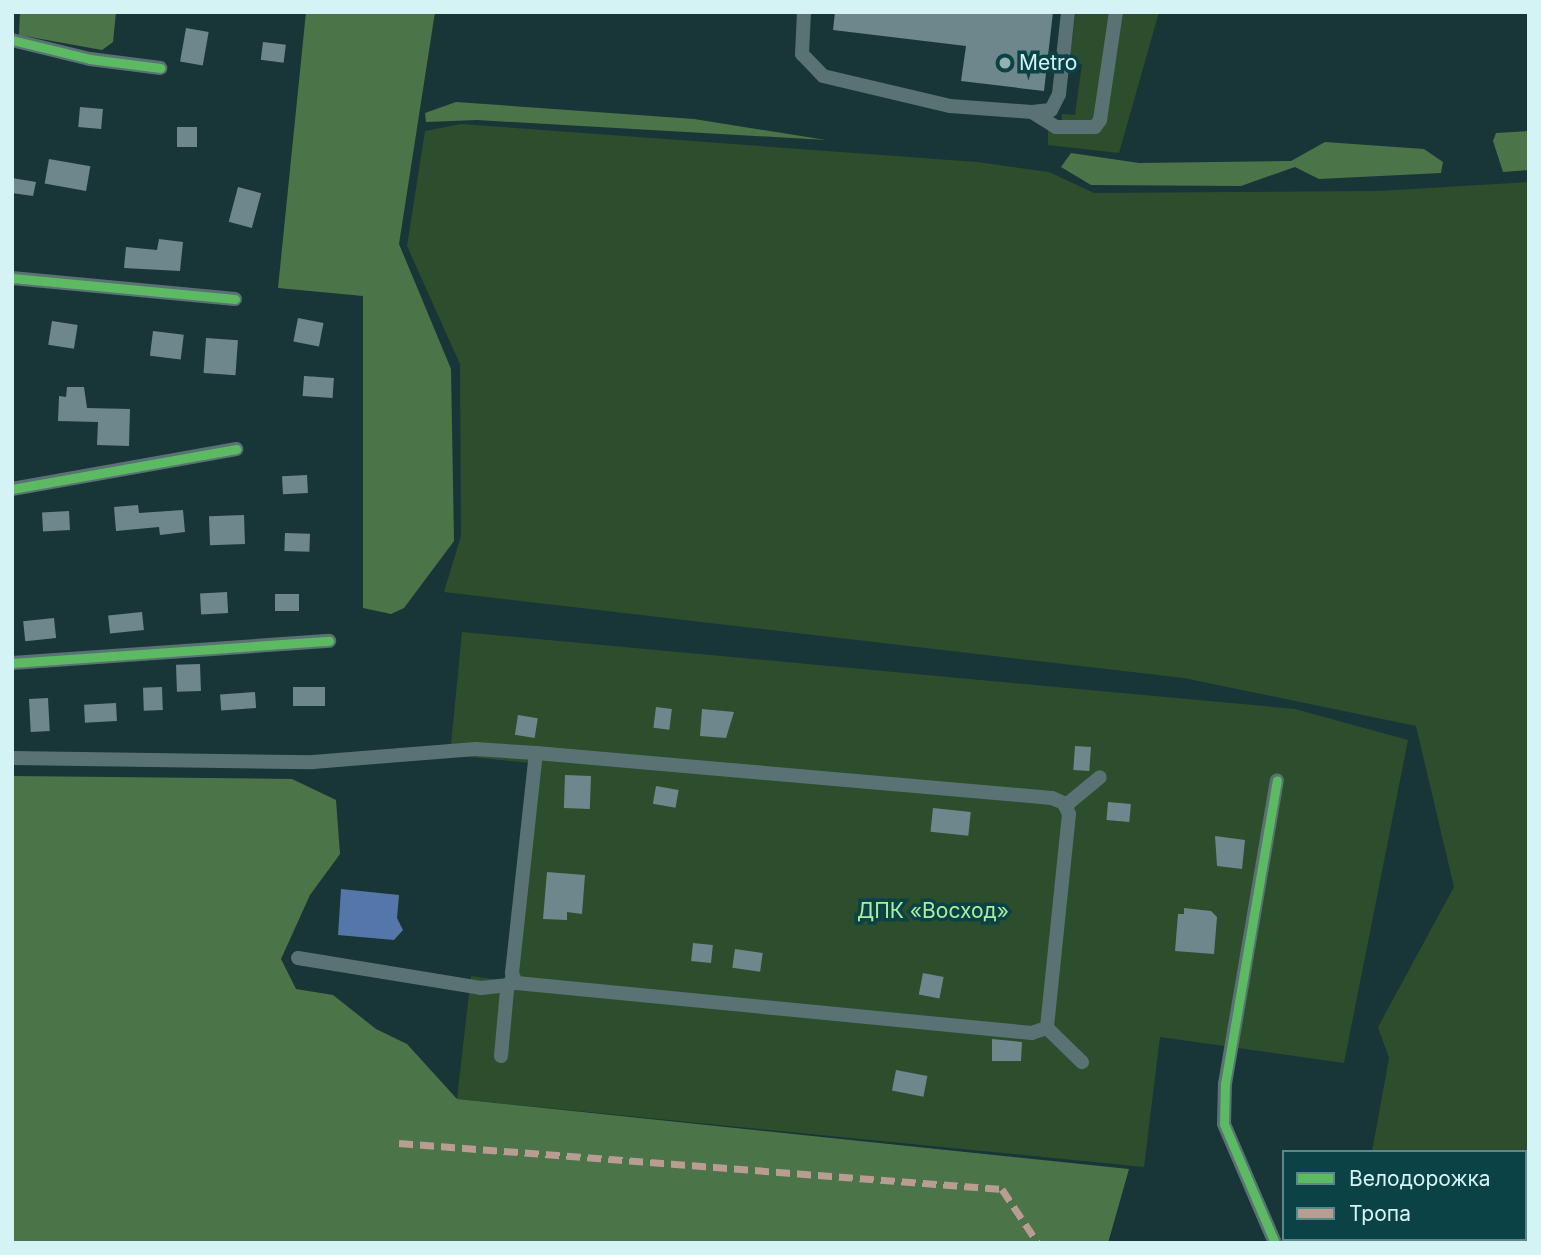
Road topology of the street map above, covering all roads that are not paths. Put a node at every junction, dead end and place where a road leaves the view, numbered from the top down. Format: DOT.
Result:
graph roads {
  1 [pos="804,12"];
  2 [pos="1068,12"];
  3 [pos="1116,12"];
  4 [pos="12,40"];
  5 [pos="160,68"];
  6 [pos="1032,112"];
  7 [pos="12,278"];
  8 [pos="235,299"];
  9 [pos="236,449"];
  10 [pos="12,489"];
  11 [pos="329,641"];
  12 [pos="12,663"];
  13 [pos="536,753"];
  14 [pos="12,758"];
  15 [pos="1100,777"];
  16 [pos="1277,780"];
  17 [pos="1065,806"];
  18 [pos="298,958"];
  19 [pos="510,982"];
  20 [pos="1047,1028"];
  21 [pos="501,1056"];
  22 [pos="1082,1062"];
  23 [pos="1275,1243"];
  1 -- 6 [label="street"];
  2 -- 6 [label="street"];
  3 -- 6 [label="street"];
  4 -- 5 [label="street"];
  7 -- 8 [label="street"];
  9 -- 10 [label="street"];
  11 -- 12 [label="street"];
  13 -- 14 [label="street"];
  13 -- 17 [label="street"];
  13 -- 19 [label="street"];
  15 -- 17 [label="street"];
  16 -- 23 [label="street"];
  17 -- 20 [label="street"];
  18 -- 19 [label="street"];
  19 -- 20 [label="street"];
  19 -- 21 [label="street"];
  20 -- 22 [label="street"];
}
